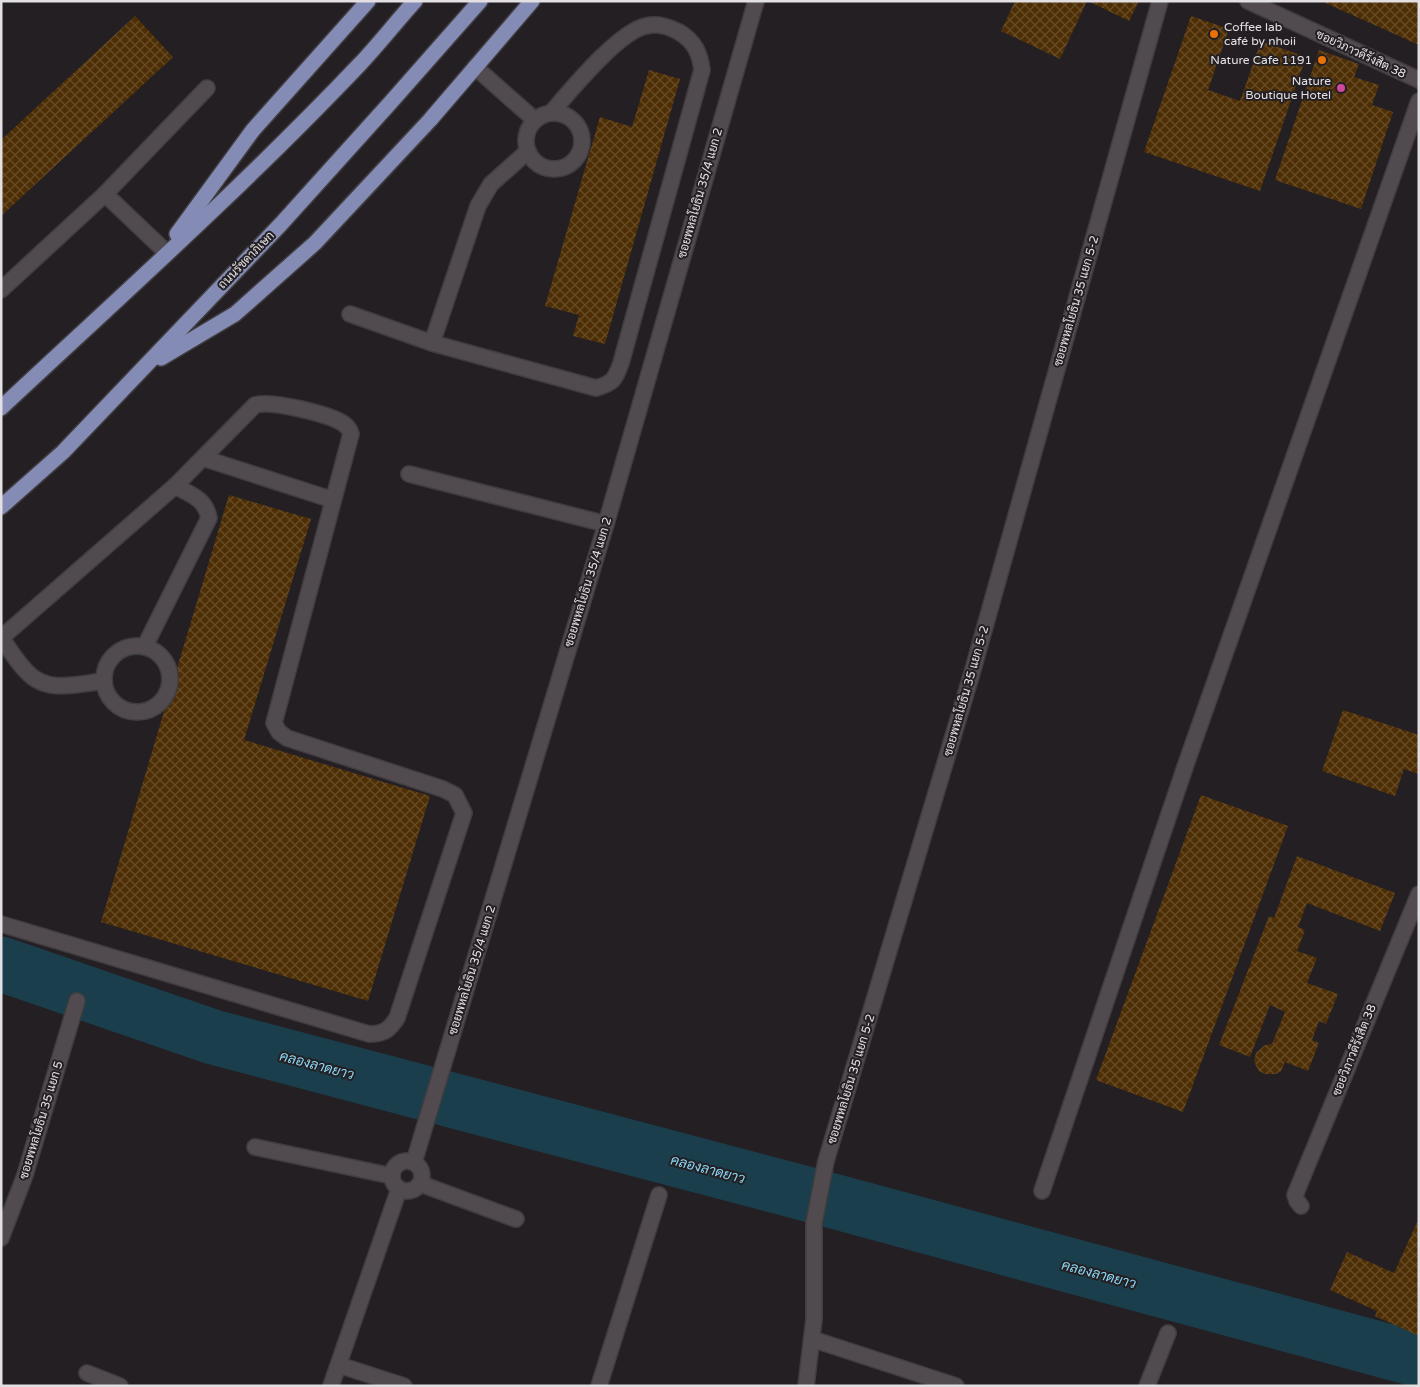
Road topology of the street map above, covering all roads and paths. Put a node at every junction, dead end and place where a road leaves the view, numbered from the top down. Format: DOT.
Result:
graph roads {
  1 [pos="368,1"];
  2 [pos="415,1"];
  3 [pos="480,1"];
  4 [pos="532,1"];
  5 [pos="756,1"];
  6 [pos="1160,1"];
  7 [pos="1248,1"];
  8 [pos="475,67"];
  9 [pos="1419,80"];
  10 [pos="207,88"];
  11 [pos="1419,101"];
  12 [pos="552,113"];
  13 [pos="536,120"];
  14 [pos="528,151"];
  15 [pos="105,194"];
  16 [pos="165,251"];
  17 [pos="153,267"];
  18 [pos="1,290"];
  19 [pos="350,314"];
  20 [pos="432,343"];
  21 [pos="144,367"];
  22 [pos="1,408"];
  23 [pos="203,458"];
  24 [pos="409,474"];
  25 [pos="174,486"];
  26 [pos="333,500"];
  27 [pos="1,507"];
  28 [pos="606,524"];
  29 [pos="1,638"];
  30 [pos="145,646"];
  31 [pos="104,681"];
  32 [pos="1419,894"];
  33 [pos="1,924"];
  34 [pos="77,1001"];
  35 [pos="255,1147"];
  36 [pos="414,1162"];
  37 [pos="395,1182"];
  38 [pos="421,1184"];
  39 [pos="1042,1191"];
  40 [pos="659,1195"];
  41 [pos="1301,1206"];
  42 [pos="516,1219"];
  43 [pos="1,1238"];
  44 [pos="1168,1333"];
  45 [pos="812,1339"];
  46 [pos="339,1365"];
  47 [pos="87,1372"];
  48 [pos="120,1386"];
  49 [pos="331,1386"];
  50 [pos="404,1386"];
  51 [pos="599,1386"];
  52 [pos="806,1386"];
  53 [pos="956,1386"];
  54 [pos="1147,1386"];
  1 -- 16 [label="main road"];
  2 -- 17 [label="main road"];
  3 -- 21 [label="main road, ถนนรัชดาภิเษก"];
  4 -- 8 [label="main road"];
  5 -- 28 [label="street, ซอยพหลโยธิน 35/4 แยก 2"];
  6 -- 45 [label="street, ซอยพหลโยธิน 35 แยก 5-2"];
  7 -- 9 [label="street, ซอยวิภาวดีรังสิต 38"];
  8 -- 13 [label="street"];
  8 -- 21 [label="main road"];
  10 -- 15 [label="street"];
  11 -- 39 [label="street"];
  12 -- 13 [label="street"];
  12 -- 14 [label="street"];
  12 -- 20 [label="street"];
  13 -- 14 [label="street"];
  14 -- 20 [label="street"];
  15 -- 16 [label="street"];
  15 -- 18 [label="street"];
  16 -- 17 [label="main road"];
  17 -- 22 [label="main road"];
  19 -- 20 [label="street"];
  21 -- 27 [label="main road, ถนนรัชดาภิเษก"];
  23 -- 25 [label="street"];
  23 -- 26 [label="street"];
  23 -- 26 [label="street"];
  24 -- 28 [label="street"];
  25 -- 29 [label="street"];
  25 -- 30 [label="street"];
  26 -- 33 [label="street"];
  28 -- 36 [label="street, ซอยพหลโยธิน 35/4 แยก 2"];
  29 -- 31 [label="street"];
  30 -- 31 [label="street"];
  30 -- 31 [label="street"];
  32 -- 41 [label="street, ซอยวิภาวดีรังสิต 38"];
  34 -- 43 [label="street, ซอยพหลโยธิน 35 แยก 5"];
  35 -- 37 [label="street"];
  36 -- 37 [label="street"];
  36 -- 38 [label="street"];
  37 -- 38 [label="street"];
  37 -- 46 [label="street"];
  38 -- 42 [label="street"];
  40 -- 51 [label="street"];
  44 -- 54 [label="street"];
  45 -- 52 [label="street, ซอยพหลโยธิน 35 แยก 5-2"];
  45 -- 53 [label="street"];
  46 -- 49 [label="street"];
  46 -- 50 [label="street"];
  47 -- 48 [label="street"];
}
